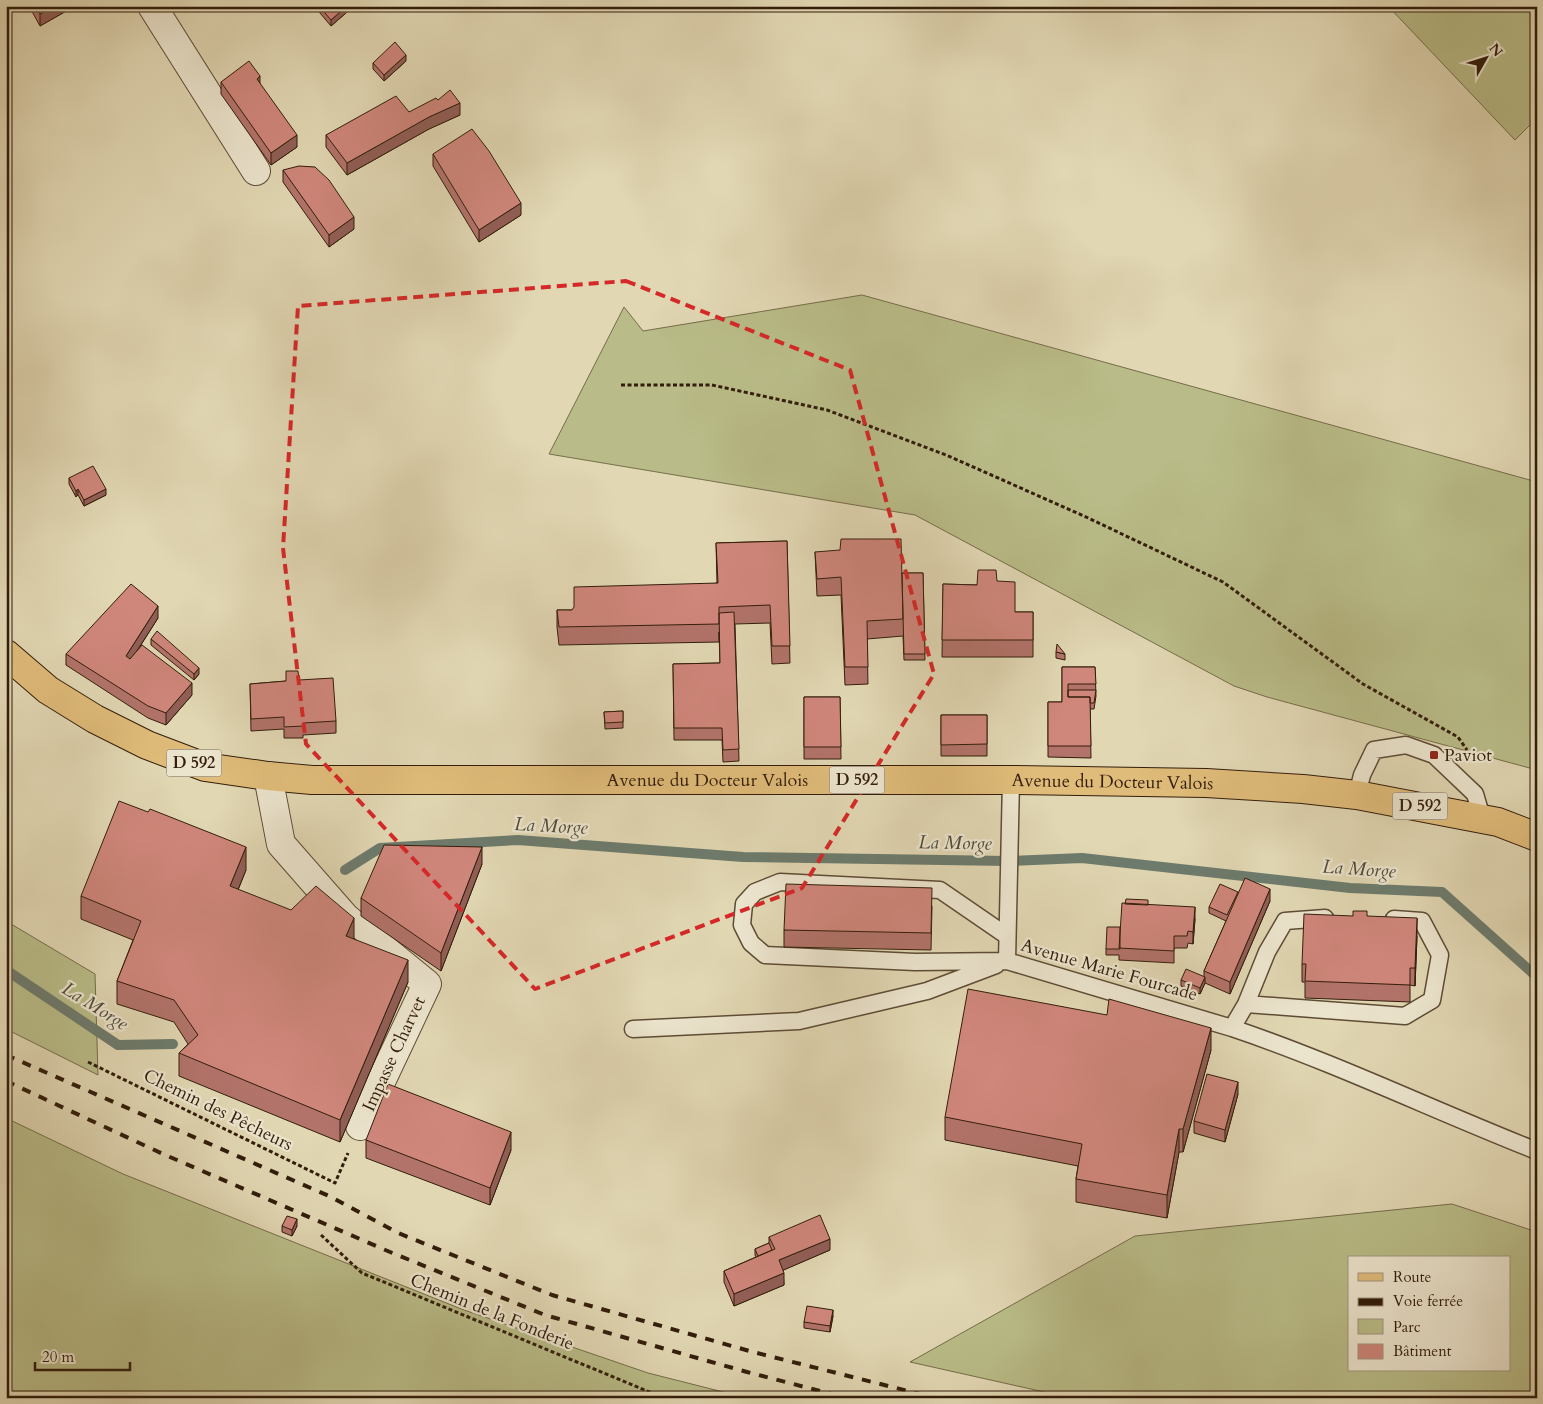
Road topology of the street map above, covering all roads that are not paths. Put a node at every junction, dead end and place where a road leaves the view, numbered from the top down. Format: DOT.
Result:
graph roads {
  1 [pos="152,6"];
  2 [pos="256,171"];
  3 [pos="6,654"];
  4 [pos="268,776"];
  5 [pos="1011,780"];
  6 [pos="1357,795"];
  7 [pos="1482,818"];
  8 [pos="1537,837"];
  9 [pos="1336,917"];
  10 [pos="1374,918"];
  11 [pos="1007,936"];
  12 [pos="1007,961"];
  13 [pos="1246,1004"];
  14 [pos="1232,1028"];
  15 [pos="633,1029"];
  16 [pos="360,1126"];
  17 [pos="1537,1150"];
  1 -- 2 [label="street"];
  3 -- 4 [label="main road, D 592"];
  4 -- 5 [label="main road, Avenue du Docteur Valois / D 592"];
  4 -- 16 [label="street, Impasse Charvet"];
  5 -- 6 [label="main road, Avenue du Docteur Valois / D 592"];
  5 -- 11 [label="lane, Avenue Marie Fourcade"];
  6 -- 7 [label="main road, D 592"];
  6 -- 7 [label="lane"];
  7 -- 8 [label="main road, D 592"];
  9 -- 13 [label="lane"];
  10 -- 13 [label="lane"];
  11 -- 12 [label="lane, Avenue Marie Fourcade"];
  11 -- 12 [label="lane"];
  12 -- 14 [label="lane, Avenue Marie Fourcade"];
  12 -- 15 [label="lane"];
  13 -- 14 [label="lane"];
  14 -- 17 [label="lane, Avenue Marie Fourcade"];
}
